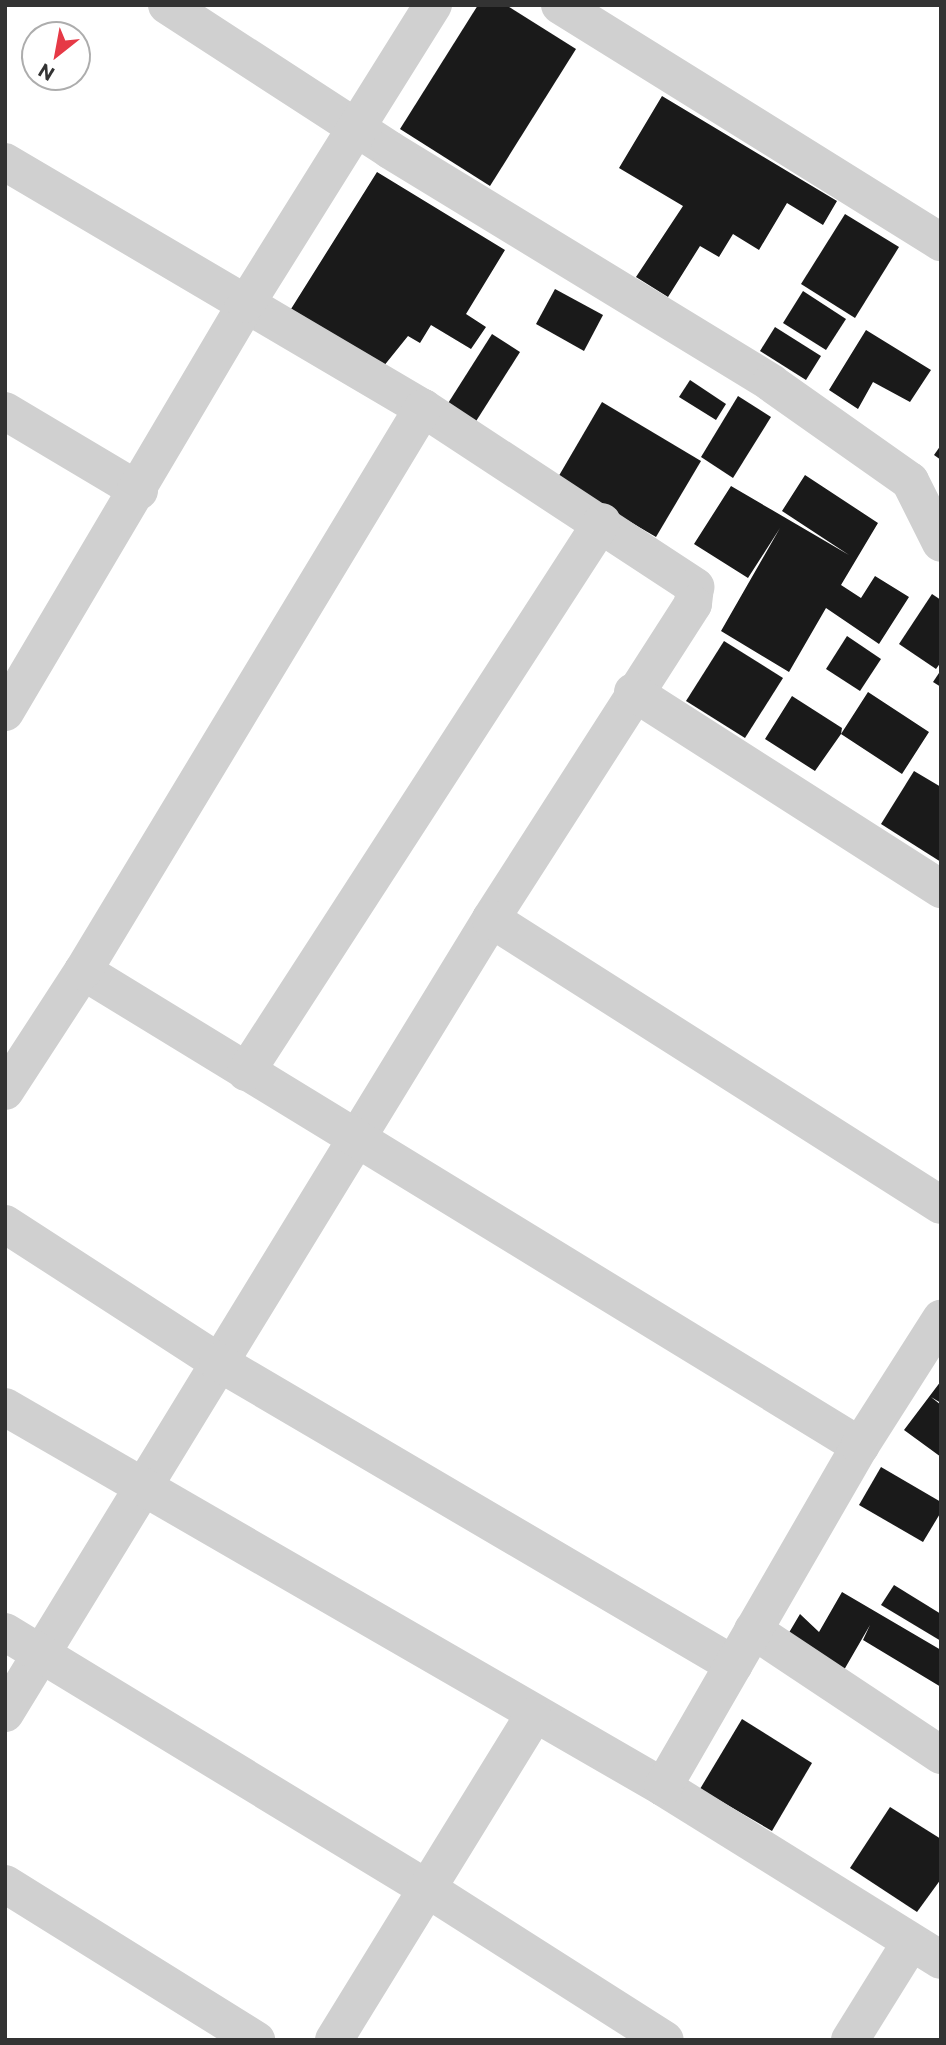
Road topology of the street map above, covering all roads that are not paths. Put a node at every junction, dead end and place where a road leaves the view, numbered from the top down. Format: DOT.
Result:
graph roads {
  1 [pos="167,5"];
  2 [pos="433,5"];
  3 [pos="560,5"];
  4 [pos="355,126"];
  5 [pos="5,162"];
  6 [pos="941,243"];
  7 [pos="246,304"];
  8 [pos="423,408"];
  9 [pos="5,411"];
  10 [pos="139,491"];
  11 [pos="601,522"];
  12 [pos="941,543"];
  13 [pos="634,692"];
  14 [pos="5,712"];
  15 [pos="941,889"];
  16 [pos="491,919"];
  17 [pos="83,971"];
  18 [pos="246,1072"];
  19 [pos="5,1091"];
  20 [pos="355,1140"];
  21 [pos="941,1205"];
  22 [pos="5,1224"];
  23 [pos="941,1319"];
  24 [pos="218,1362"];
  25 [pos="5,1407"];
  26 [pos="860,1446"];
  27 [pos="145,1487"];
  28 [pos="753,1630"];
  29 [pos="5,1632"];
  30 [pos="43,1654"];
  31 [pos="734,1665"];
  32 [pos="5,1713"];
  33 [pos="533,1716"];
  34 [pos="941,1755"];
  35 [pos="663,1787"];
  36 [pos="5,1884"];
  37 [pos="426,1888"];
  38 [pos="926,1951"];
  39 [pos="256,2040"];
  40 [pos="334,2040"];
  41 [pos="665,2040"];
  42 [pos="850,2040"];
  1 -- 4 [label="street"];
  2 -- 4 [label="street"];
  3 -- 6 [label="street"];
  4 -- 7 [label="street"];
  4 -- 12 [label="street"];
  5 -- 7 [label="street"];
  7 -- 8 [label="street"];
  7 -- 10 [label="street"];
  8 -- 11 [label="street"];
  8 -- 17 [label="street"];
  9 -- 10 [label="street"];
  10 -- 14 [label="street"];
  11 -- 13 [label="street"];
  11 -- 18 [label="street"];
  13 -- 15 [label="street"];
  13 -- 16 [label="street"];
  16 -- 20 [label="street"];
  16 -- 21 [label="street"];
  17 -- 18 [label="street"];
  17 -- 19 [label="street"];
  18 -- 20 [label="street"];
  20 -- 24 [label="street"];
  20 -- 26 [label="street"];
  22 -- 24 [label="street"];
  23 -- 26 [label="street"];
  24 -- 27 [label="street"];
  24 -- 31 [label="street"];
  25 -- 27 [label="street"];
  26 -- 28 [label="street"];
  27 -- 30 [label="street"];
  27 -- 33 [label="street"];
  28 -- 31 [label="street"];
  28 -- 34 [label="street"];
  29 -- 30 [label="street"];
  30 -- 32 [label="street"];
  30 -- 37 [label="street"];
  31 -- 35 [label="street"];
  33 -- 35 [label="street"];
  33 -- 37 [label="street"];
  35 -- 38 [label="street"];
  36 -- 39 [label="street"];
  37 -- 40 [label="street"];
  37 -- 41 [label="street"];
  38 -- 42 [label="street"];
}
